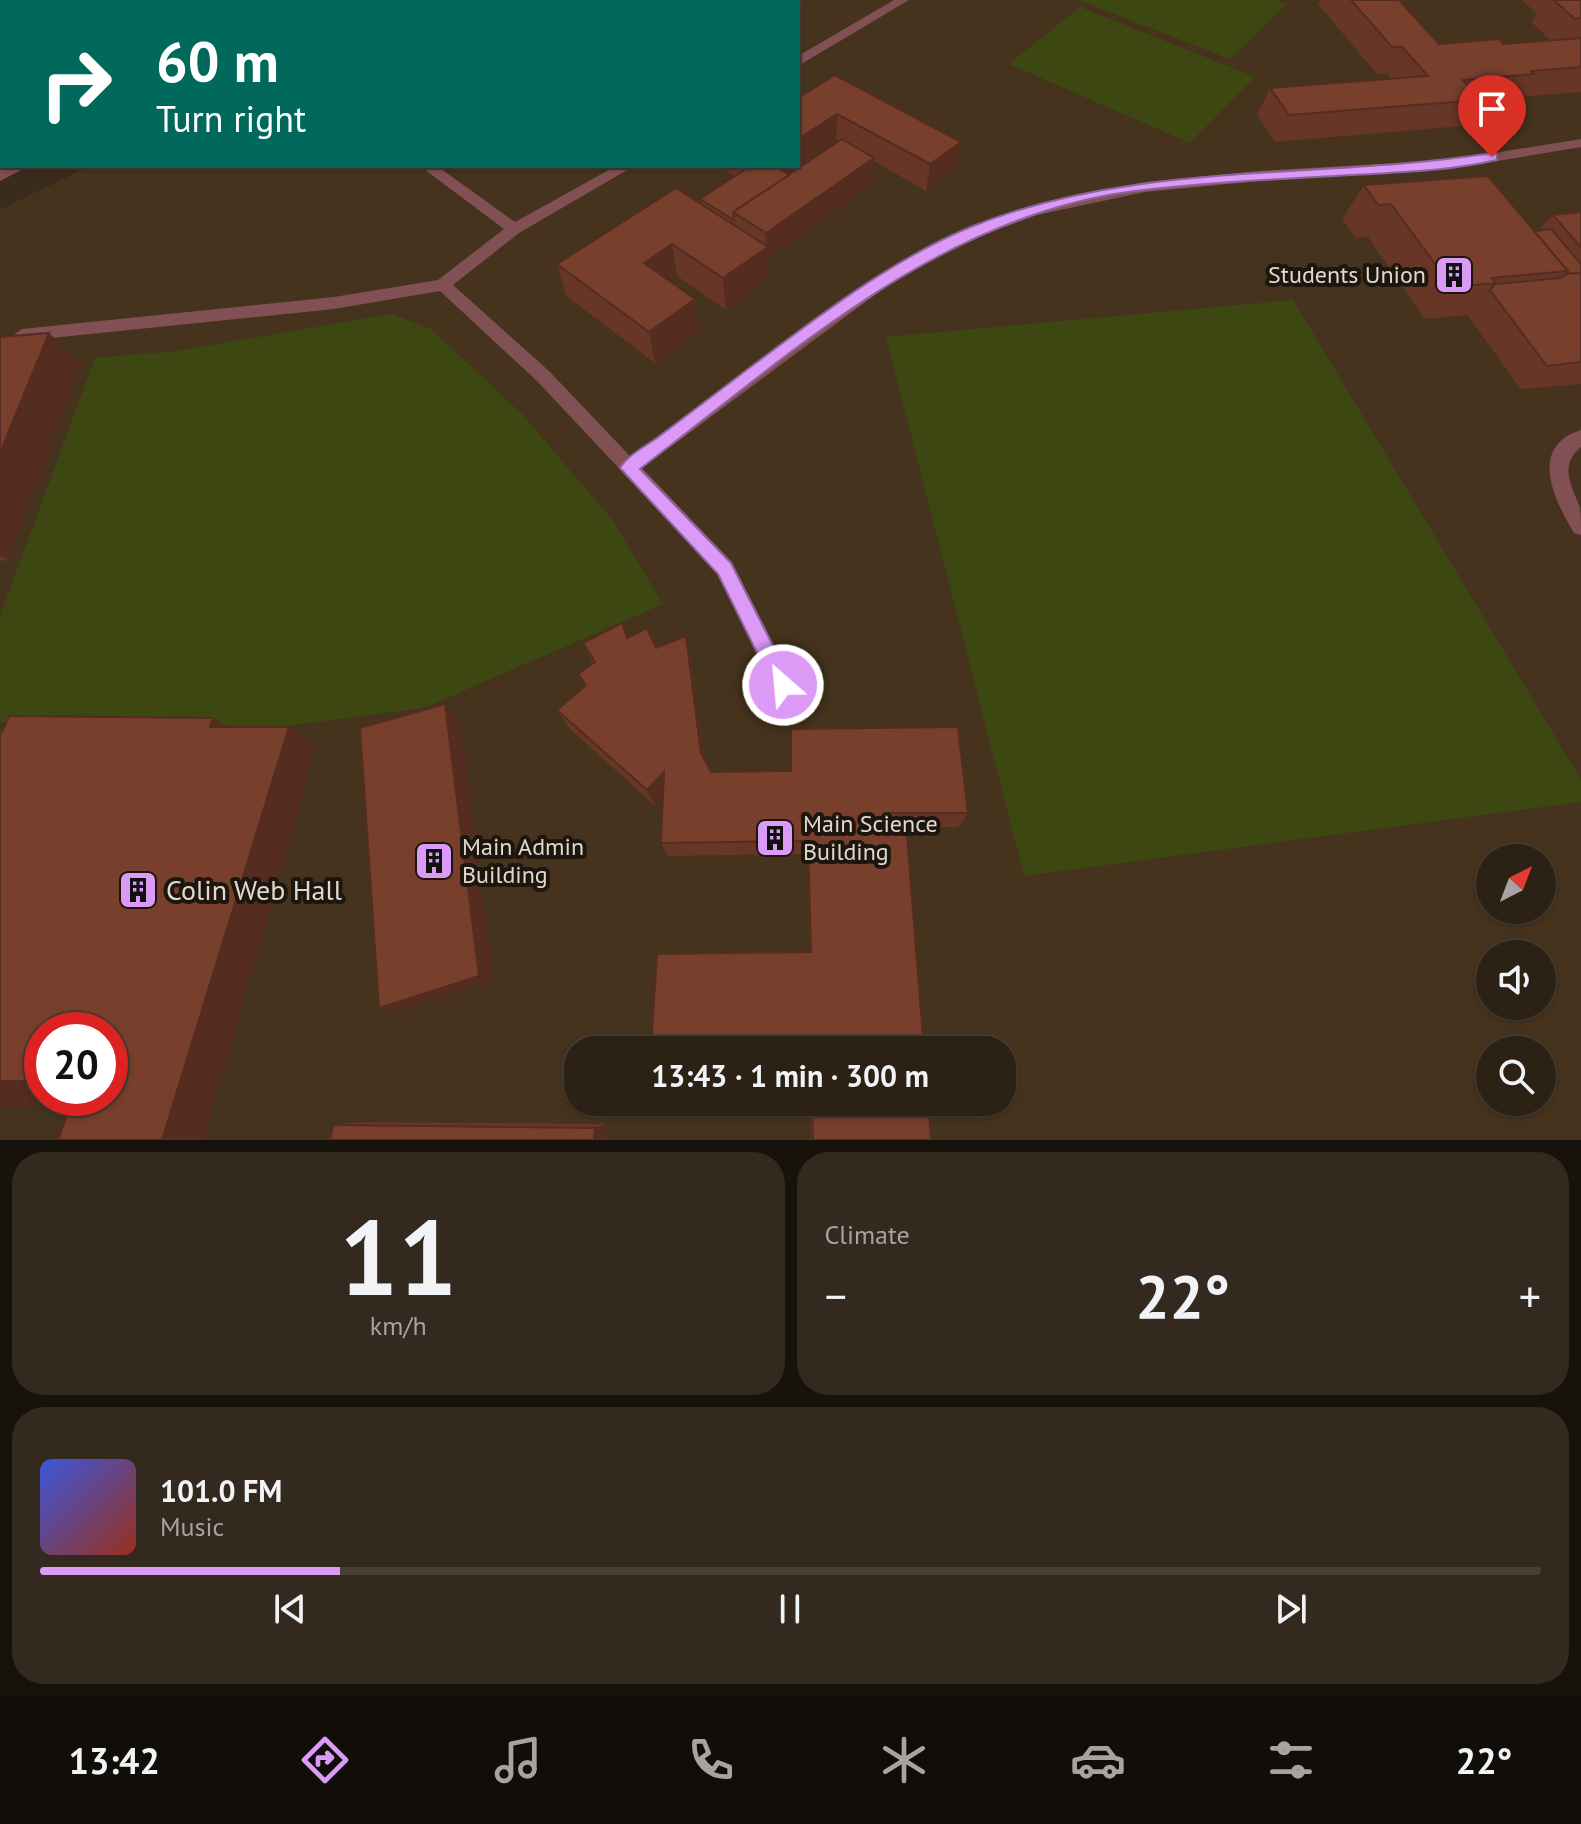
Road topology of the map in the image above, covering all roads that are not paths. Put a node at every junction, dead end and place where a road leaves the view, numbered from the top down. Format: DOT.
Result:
graph roads {
  1 [pos="903,0"];
  2 [pos="800,61"];
  3 [pos="1581,143"];
  4 [pos="430,168"];
  5 [pos="623,168"];
  6 [pos="514,229"];
  7 [pos="443,285"];
  8 [pos="22,335"];
  9 [pos="1581,437"];
  10 [pos="628,468"];
  11 [pos="1581,527"];
  12 [pos="783,685"];
  1 -- 2 [label="street"];
  3 -- 10 [label="street"];
  4 -- 6 [label="street"];
  5 -- 6 [label="street"];
  6 -- 7 [label="street"];
  7 -- 8 [label="street"];
  7 -- 10 [label="street"];
  9 -- 11 [label="street"];
  10 -- 12 [label="street"];
}
